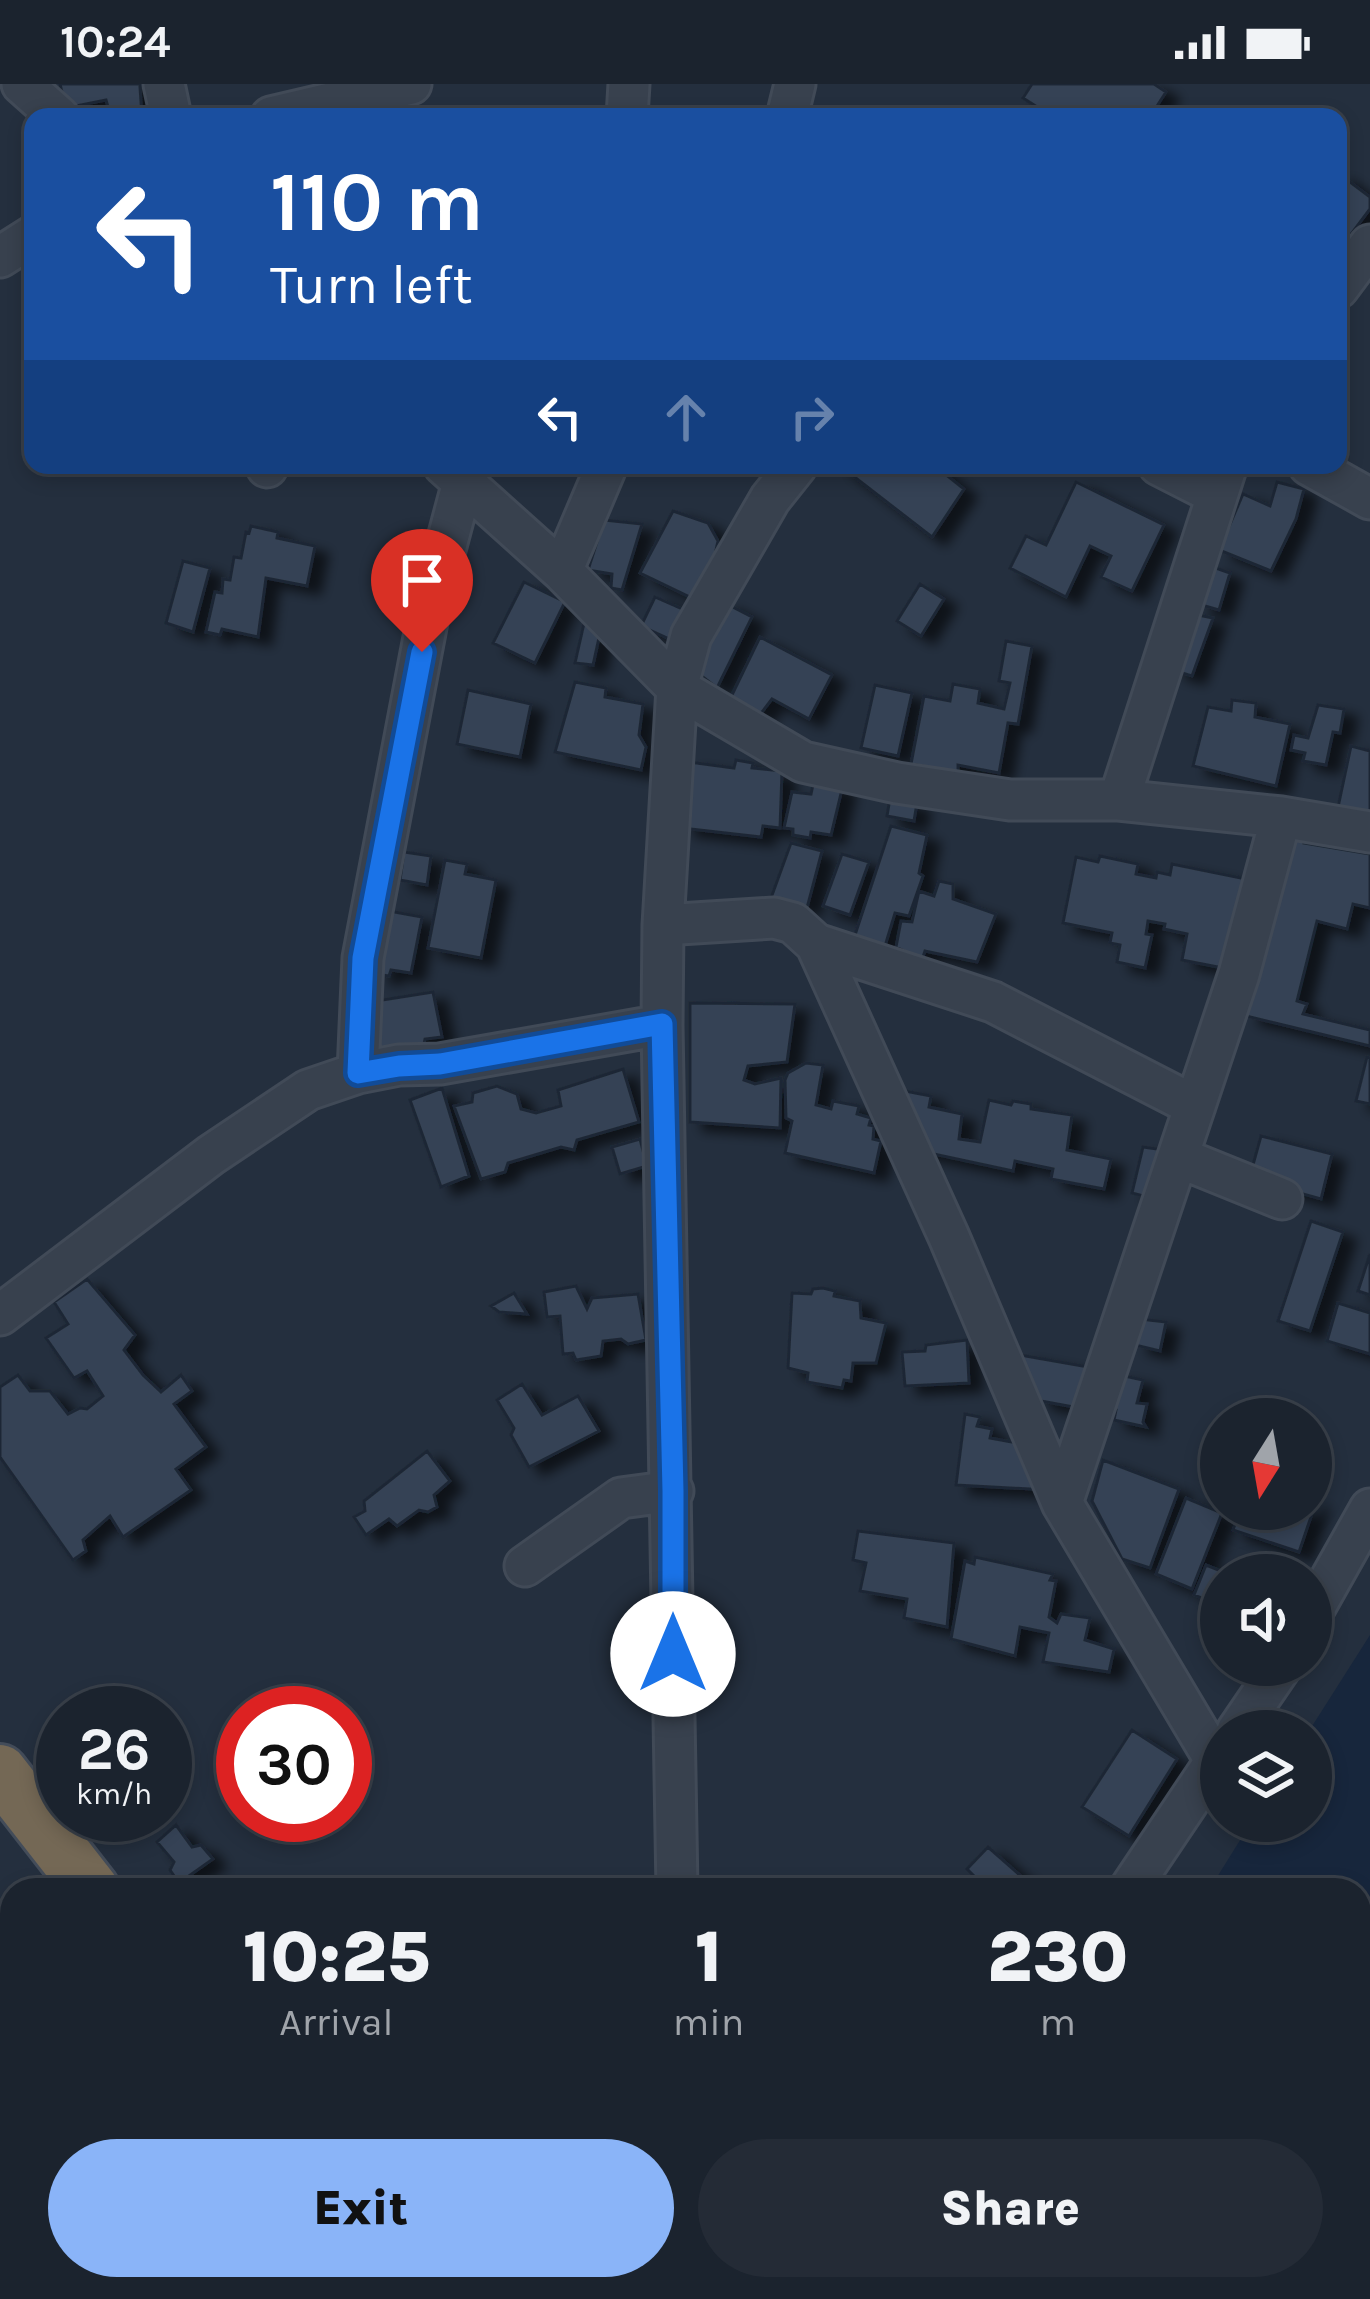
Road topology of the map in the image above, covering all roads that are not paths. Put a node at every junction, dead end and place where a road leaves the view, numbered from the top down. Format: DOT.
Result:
graph roads {
  1 [pos="22,84"];
  2 [pos="411,84"];
  3 [pos="49,108"];
  4 [pos="309,108"];
  5 [pos="1370,245"];
  6 [pos="1347,276"];
  7 [pos="454,474"];
  8 [pos="603,474"];
  9 [pos="790,474"];
  10 [pos="1325,474"];
  11 [pos="1221,479"];
  12 [pos="1370,499"];
  13 [pos="562,571"];
  14 [pos="677,688"];
  15 [pos="1119,800"];
  16 [pos="1282,817"];
  17 [pos="1370,832"];
  18 [pos="663,925"];
  19 [pos="816,944"];
  20 [pos="662,1024"];
  21 [pos="358,1073"];
  22 [pos="1195,1106"];
  23 [pos="1178,1157"];
  24 [pos="1282,1199"];
  25 [pos="0,1315"];
  26 [pos="673,1491"];
  27 [pos="1062,1503"];
  28 [pos="1370,1509"];
  29 [pos="525,1567"];
  30 [pos="1332,1577"];
  31 [pos="1200,1712"];
  32 [pos="0,1772"];
  33 [pos="1200,1784"];
  34 [pos="83,1878"];
  35 [pos="677,1878"];
  36 [pos="1137,1878"];
  1 -- 3 [label="street"];
  2 -- 4 [label="street"];
  5 -- 6 [label="street"];
  7 -- 13 [label="street"];
  7 -- 21 [label="street"];
  8 -- 13 [label="street"];
  9 -- 14 [label="street"];
  10 -- 12 [label="street"];
  11 -- 15 [label="street"];
  13 -- 14 [label="street"];
  14 -- 15 [label="street"];
  14 -- 18 [label="street"];
  15 -- 16 [label="street"];
  16 -- 17 [label="street"];
  16 -- 22 [label="street"];
  18 -- 19 [label="street"];
  18 -- 20 [label="street"];
  19 -- 22 [label="street"];
  19 -- 27 [label="street"];
  20 -- 21 [label="street"];
  20 -- 26 [label="street"];
  21 -- 25 [label="street"];
  22 -- 23 [label="street"];
  23 -- 24 [label="street"];
  23 -- 27 [label="street"];
  26 -- 29 [label="street"];
  26 -- 35 [label="street"];
  27 -- 31 [label="street"];
  28 -- 30 [label="street"];
  32 -- 34 [label="highway"];
  33 -- 36 [label="street"];
}
